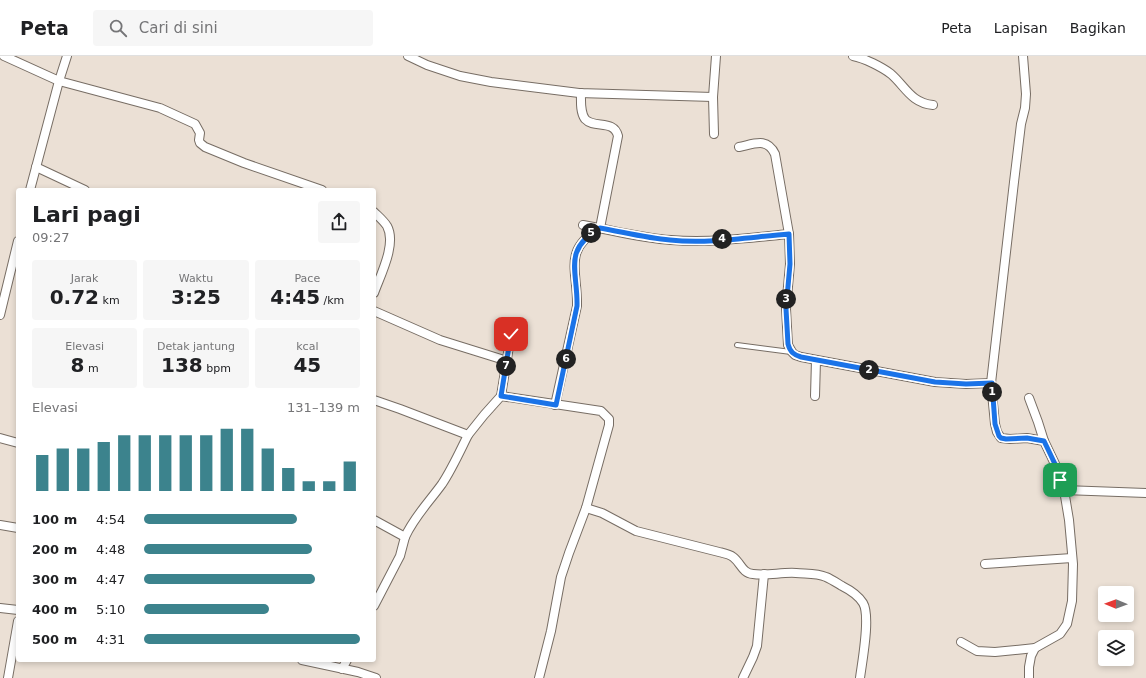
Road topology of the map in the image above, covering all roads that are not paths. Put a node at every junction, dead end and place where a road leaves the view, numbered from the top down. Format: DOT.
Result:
graph roads {
  1 [pos="4,56"];
  2 [pos="66,56"];
  3 [pos="408,56"];
  4 [pos="716,56"];
  5 [pos="854,56"];
  6 [pos="1023,56"];
  7 [pos="59,81"];
  8 [pos="581,93"];
  9 [pos="713,97"];
  10 [pos="933,105"];
  11 [pos="714,134"];
  12 [pos="739,147"];
  13 [pos="36,167"];
  14 [pos="31,188"];
  15 [pos="81,188"];
  16 [pos="316,188"];
  17 [pos="376,214"];
  18 [pos="583,225"];
  19 [pos="600,228"];
  20 [pos="789,234"];
  21 [pos="16,249"];
  22 [pos="376,288"];
  23 [pos="376,312"];
  24 [pos="0,315"];
  25 [pos="511,334"];
  26 [pos="737,345"];
  27 [pos="792,352"];
  28 [pos="816,360"];
  29 [pos="506,368"];
  30 [pos="992,383"];
  31 [pos="501,396"];
  32 [pos="816,396"];
  33 [pos="1029,398"];
  34 [pos="376,401"];
  35 [pos="556,405"];
  36 [pos="468,435"];
  37 [pos="0,438"];
  38 [pos="1044,441"];
  39 [pos="16,442"];
  40 [pos="1064,490"];
  41 [pos="1146,494"];
  42 [pos="586,508"];
  43 [pos="376,521"];
  44 [pos="0,525"];
  45 [pos="16,528"];
  46 [pos="405,537"];
  47 [pos="1072,558"];
  48 [pos="985,564"];
  49 [pos="764,574"];
  50 [pos="376,602"];
  51 [pos="0,608"];
  52 [pos="16,610"];
  53 [pos="16,632"];
  54 [pos="961,642"];
  55 [pos="1035,648"];
  56 [pos="311,662"];
  57 [pos="346,662"];
  58 [pos="342,669"];
  59 [pos="8,678"];
  60 [pos="376,678"];
  61 [pos="539,678"];
  62 [pos="743,678"];
  63 [pos="860,678"];
  64 [pos="1029,678"];
  1 -- 7 [label="street"];
  2 -- 7 [label="street"];
  3 -- 8 [label="street"];
  4 -- 9 [label="street"];
  5 -- 10 [label="street"];
  6 -- 30 [label="street"];
  7 -- 13 [label="street"];
  7 -- 16 [label="street"];
  8 -- 9 [label="street"];
  8 -- 19 [label="street"];
  9 -- 11 [label="street"];
  12 -- 20 [label="street"];
  13 -- 14 [label="street"];
  13 -- 15 [label="street"];
  17 -- 22 [label="street"];
  18 -- 19 [label="street"];
  19 -- 20 [label="street"];
  19 -- 35 [label="street"];
  20 -- 27 [label="street"];
  21 -- 24 [label="street"];
  23 -- 29 [label="street"];
  25 -- 29 [label="street"];
  26 -- 27 [label="lane"];
  27 -- 28 [label="street"];
  28 -- 30 [label="street"];
  28 -- 32 [label="street"];
  29 -- 31 [label="street"];
  30 -- 38 [label="street"];
  31 -- 35 [label="street"];
  31 -- 36 [label="street"];
  33 -- 38 [label="street"];
  34 -- 36 [label="street"];
  35 -- 42 [label="street"];
  36 -- 46 [label="street"];
  37 -- 39 [label="street"];
  38 -- 40 [label="street"];
  40 -- 41 [label="street"];
  40 -- 47 [label="street"];
  42 -- 49 [label="street"];
  42 -- 61 [label="street"];
  43 -- 46 [label="street"];
  44 -- 45 [label="street"];
  46 -- 50 [label="street"];
  47 -- 48 [label="street"];
  47 -- 55 [label="street"];
  49 -- 62 [label="street"];
  49 -- 63 [label="street"];
  51 -- 52 [label="street"];
  53 -- 59 [label="street"];
  54 -- 55 [label="street"];
  55 -- 64 [label="street"];
  56 -- 58 [label="street"];
  57 -- 58 [label="street"];
  58 -- 60 [label="street"];
}
